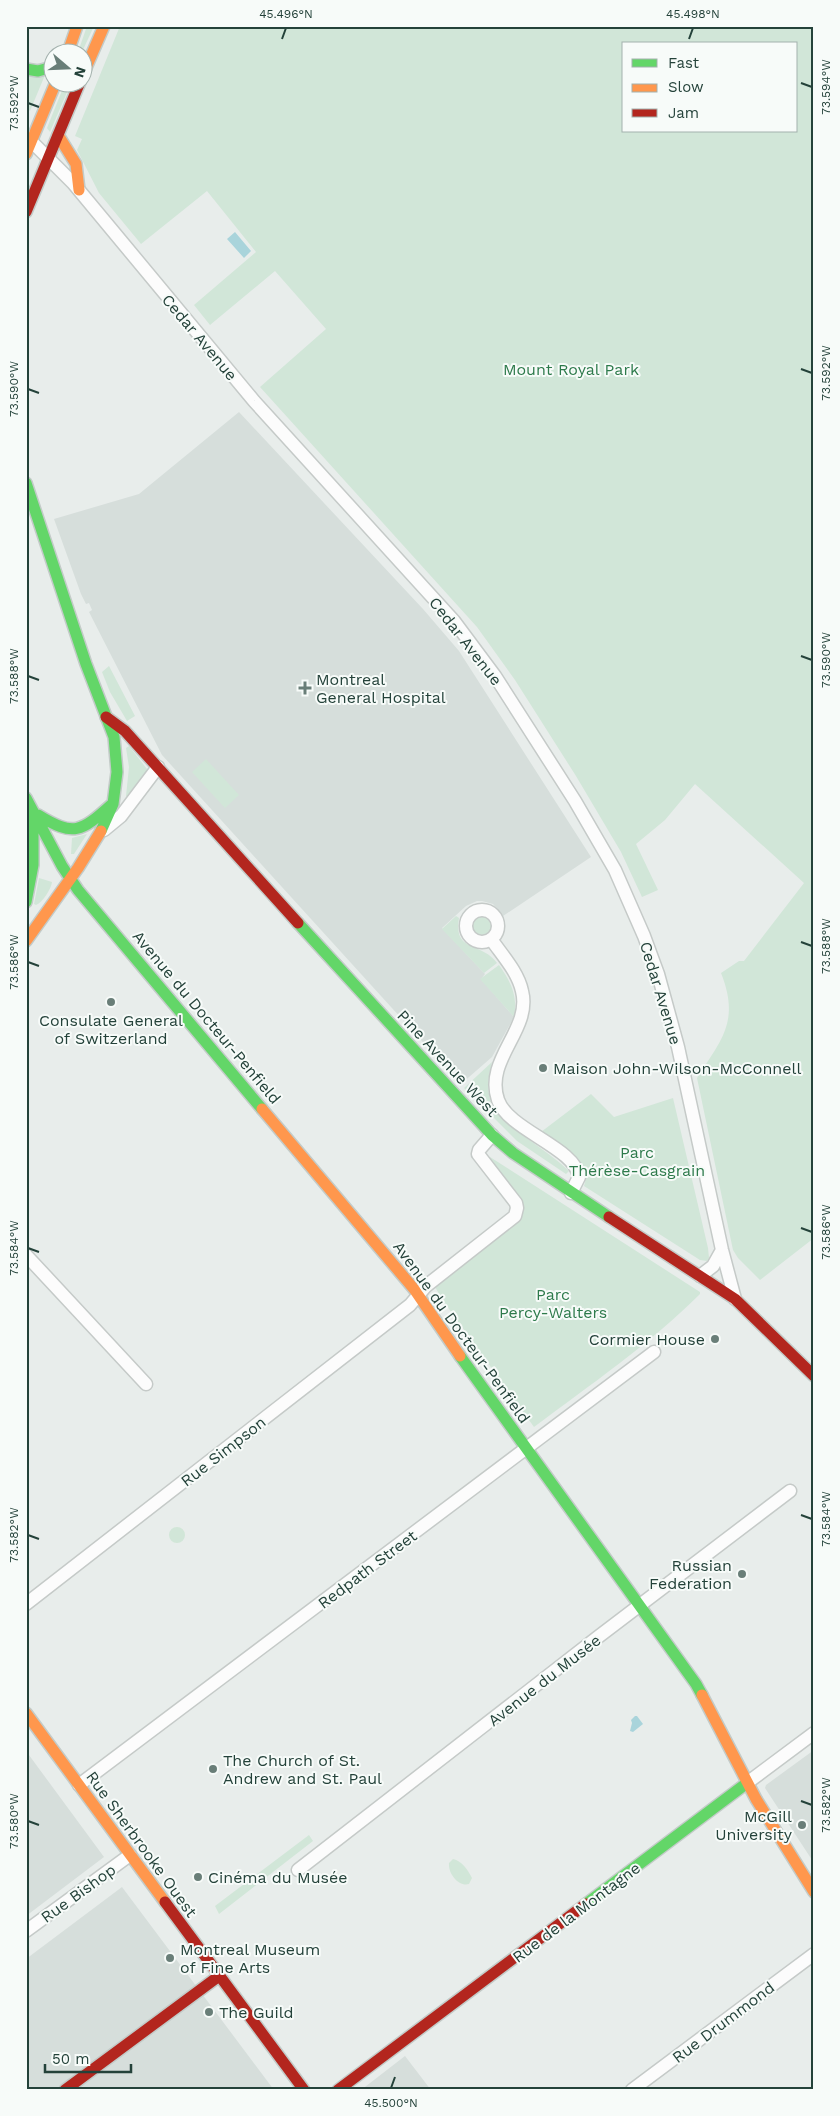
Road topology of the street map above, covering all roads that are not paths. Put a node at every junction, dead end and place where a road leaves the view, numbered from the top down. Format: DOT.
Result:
graph roads {
  1 [pos="77,26"];
  2 [pos="104,26"];
  3 [pos="71,42"];
  4 [pos="92,54"];
  5 [pos="26,69"];
  6 [pos="42,70"];
  7 [pos="52,92"];
  8 [pos="76,92"];
  9 [pos="58,135"];
  10 [pos="28,145"];
  11 [pos="49,158"];
  12 [pos="79,190"];
  13 [pos="26,212"];
  14 [pos="26,482"];
  15 [pos="106,718"];
  16 [pos="158,768"];
  17 [pos="26,798"];
  18 [pos="113,804"];
  19 [pos="33,812"];
  20 [pos="100,833"];
  21 [pos="71,879"];
  22 [pos="26,902"];
  23 [pos="491,939"];
  24 [pos="26,941"];
  25 [pos="492,1135"];
  26 [pos="571,1193"];
  27 [pos="722,1250"];
  28 [pos="26,1255"];
  29 [pos="700,1276"];
  30 [pos="418,1296"];
  31 [pos="735,1299"];
  32 [pos="654,1352"];
  33 [pos="814,1376"];
  34 [pos="146,1384"];
  35 [pos="527,1448"];
  36 [pos="790,1491"];
  37 [pos="26,1604"];
  38 [pos="640,1605"];
  39 [pos="28,1718"];
  40 [pos="814,1733"];
  41 [pos="747,1782"];
  42 [pos="79,1785"];
  43 [pos="130,1855"];
  44 [pos="298,1870"];
  45 [pos="814,1892"];
  46 [pos="26,1931"];
  47 [pos="814,1954"];
  48 [pos="219,1976"];
  49 [pos="65,2090"];
  50 [pos="304,2090"];
  51 [pos="338,2090"];
  52 [pos="632,2090"];
  1 -- 3 [label="main road"];
  2 -- 4 [label="main road"];
  5 -- 6 [label="main road"];
  7 -- 10 [label="main road"];
  8 -- 9 [label="main road"];
  9 -- 11 [label="main road"];
  9 -- 12 [label="main road"];
  10 -- 11 [label="street, Cedar Avenue"];
  11 -- 12 [label="street, Cedar Avenue"];
  11 -- 13 [label="main road"];
  12 -- 27 [label="street, Cedar Avenue"];
  14 -- 15 [label="main road"];
  15 -- 16 [label="main road, Pine Avenue West"];
  15 -- 18 [label="main road"];
  16 -- 20 [label="street"];
  16 -- 25 [label="main road, Pine Avenue West"];
  17 -- 19 [label="main road, Avenue du Docteur-Penfield"];
  18 -- 19 [label="main road"];
  18 -- 20 [label="main road"];
  19 -- 21 [label="main road, Avenue du Docteur-Penfield"];
  19 -- 22 [label="main road"];
  20 -- 21 [label="main road"];
  21 -- 24 [label="main road"];
  21 -- 30 [label="main road, Avenue du Docteur-Penfield"];
  23 -- 26 [label="street"];
  25 -- 26 [label="main road, Pine Avenue West"];
  25 -- 30 [label="street, Rue Simpson"];
  26 -- 29 [label="main road, Pine Avenue West"];
  27 -- 29 [label="street"];
  27 -- 31 [label="street, Cedar Avenue"];
  28 -- 34 [label="street"];
  29 -- 31 [label="main road, Pine Avenue West"];
  30 -- 35 [label="main road, Avenue du Docteur-Penfield"];
  30 -- 37 [label="street, Rue Simpson"];
  31 -- 33 [label="main road, Pine Avenue West"];
  32 -- 35 [label="street, Redpath Street"];
  35 -- 38 [label="main road, Avenue du Docteur-Penfield"];
  35 -- 42 [label="street, Redpath Street"];
  36 -- 38 [label="street, Avenue du Musée"];
  38 -- 41 [label="main road, Avenue du Docteur-Penfield"];
  38 -- 44 [label="street, Avenue du Musée"];
  39 -- 42 [label="main road, Rue Sherbrooke Ouest"];
  40 -- 41 [label="street, Rue de la Montagne"];
  41 -- 45 [label="main road, Avenue du Docteur-Penfield"];
  41 -- 51 [label="main road, Rue de la Montagne"];
  42 -- 43 [label="main road, Rue Sherbrooke Ouest"];
  43 -- 46 [label="street, Rue Bishop"];
  43 -- 48 [label="main road, Rue Sherbrooke Ouest"];
  47 -- 52 [label="street, Rue Drummond"];
  48 -- 49 [label="main road"];
  48 -- 50 [label="main road, Rue Sherbrooke Ouest"];
}
